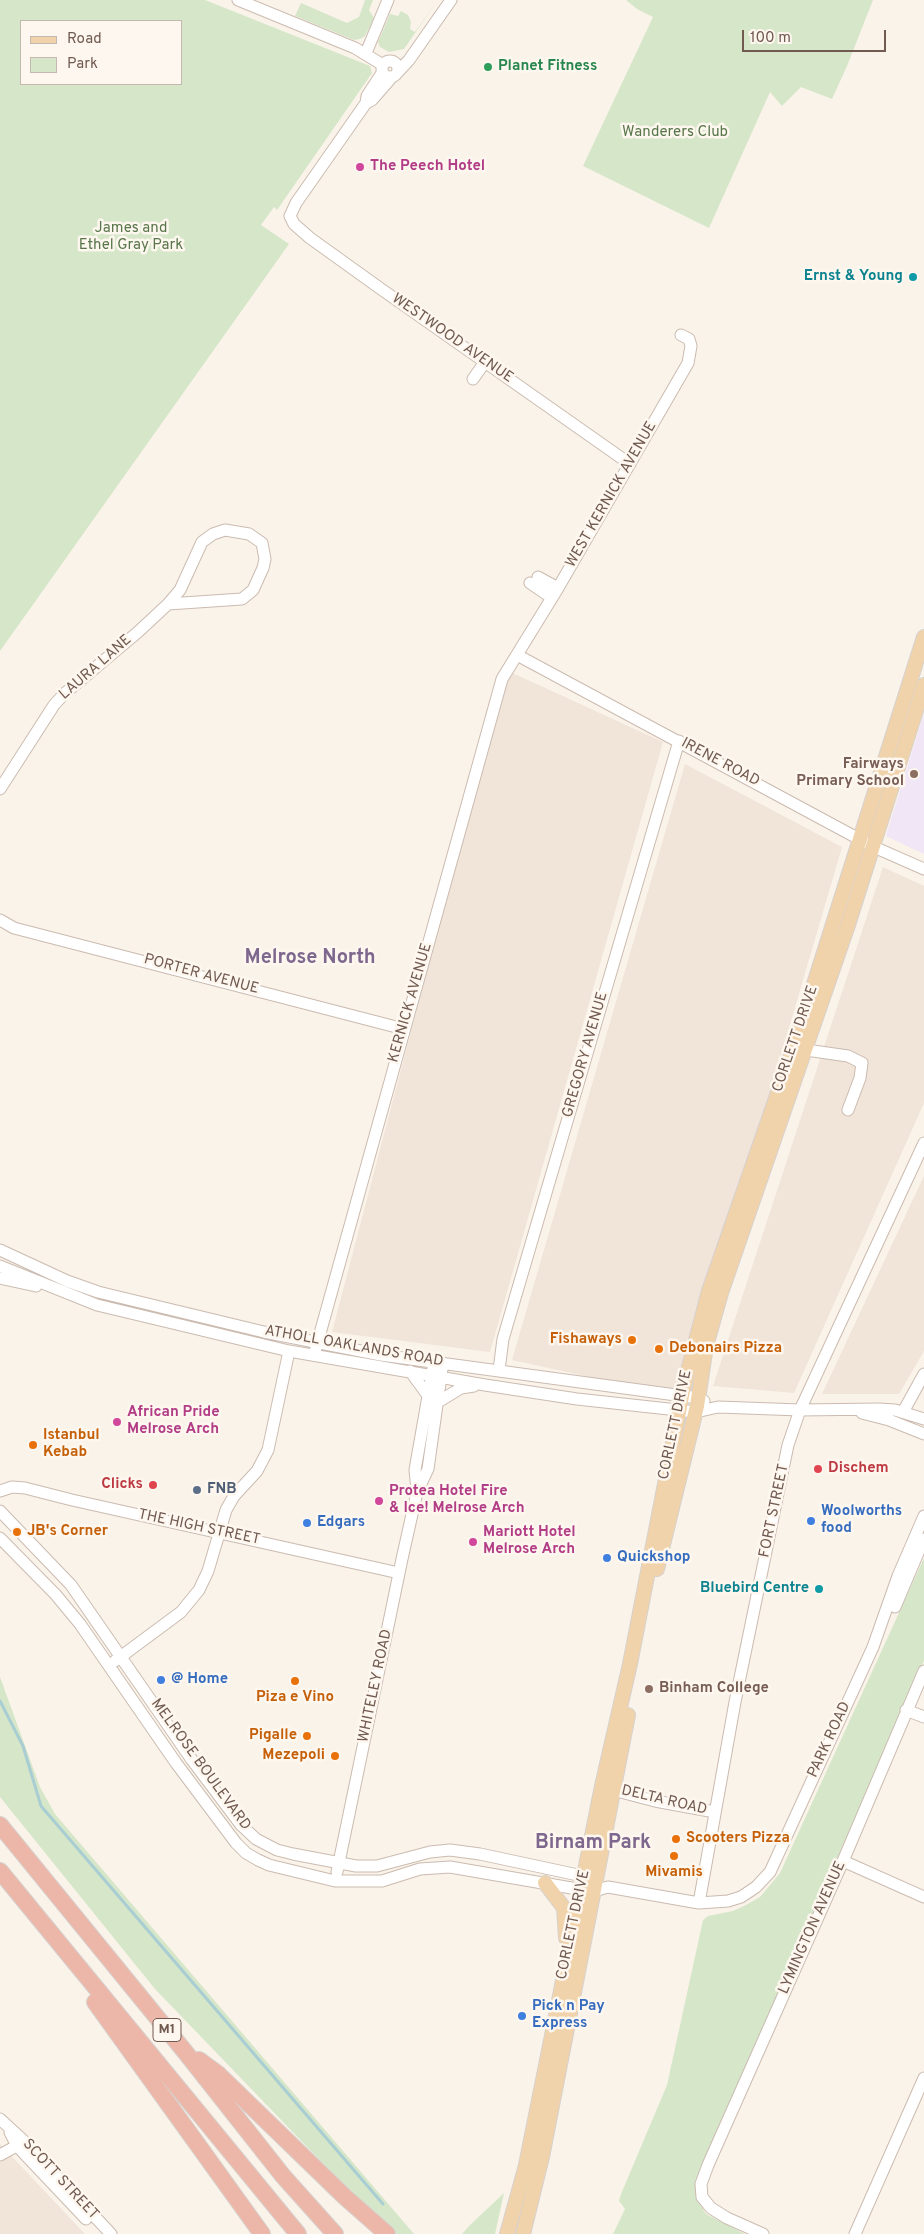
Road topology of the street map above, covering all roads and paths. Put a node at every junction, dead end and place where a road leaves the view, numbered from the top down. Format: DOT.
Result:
graph roads {
  1 [pos="238,0"];
  2 [pos="388,0"];
  3 [pos="450,0"];
  4 [pos="366,53"];
  5 [pos="390,70"];
  6 [pos="681,335"];
  7 [pos="485,362"];
  8 [pos="473,379"];
  9 [pos="630,464"];
  10 [pos="558,588"];
  11 [pos="552,598"];
  12 [pos="168,604"];
  13 [pos="924,637"];
  14 [pos="517,654"];
  15 [pos="924,685"];
  16 [pos="679,741"];
  17 [pos="0,789"];
  18 [pos="860,838"];
  19 [pos="874,846"];
  20 [pos="924,869"];
  21 [pos="0,920"];
  22 [pos="404,1029"];
  23 [pos="806,1050"];
  24 [pos="848,1110"];
  25 [pos="924,1143"];
  26 [pos="0,1250"];
  27 [pos="0,1266"];
  28 [pos="0,1278"];
  29 [pos="59,1291"];
  30 [pos="317,1342"];
  31 [pos="289,1351"];
  32 [pos="314,1355"];
  33 [pos="439,1362"];
  34 [pos="499,1370"];
  35 [pos="410,1371"];
  36 [pos="924,1374"];
  37 [pos="437,1376"];
  38 [pos="554,1380"];
  39 [pos="485,1385"];
  40 [pos="577,1399"];
  41 [pos="433,1400"];
  42 [pos="680,1403"];
  43 [pos="697,1405"];
  44 [pos="800,1410"];
  45 [pos="854,1411"];
  46 [pos="903,1412"];
  47 [pos="924,1419"];
  48 [pos="924,1434"];
  49 [pos="1,1490"];
  50 [pos="0,1511"];
  51 [pos="924,1516"];
  52 [pos="219,1533"];
  53 [pos="0,1538"];
  54 [pos="924,1540"];
  55 [pos="399,1573"];
  56 [pos="873,1647"];
  57 [pos="121,1656"];
  58 [pos="108,1666"];
  59 [pos="924,1671"];
  60 [pos="906,1710"];
  61 [pos="924,1717"];
  62 [pos="613,1790"];
  63 [pos="715,1812"];
  64 [pos="0,1825"];
  65 [pos="844,1861"];
  66 [pos="339,1864"];
  67 [pos="0,1871"];
  68 [pos="335,1881"];
  69 [pos="546,1883"];
  70 [pos="590,1884"];
  71 [pos="924,1896"];
  72 [pos="699,1903"];
  73 [pos="53,1938"];
  74 [pos="567,1959"];
  75 [pos="186,2053"];
  76 [pos="924,2078"];
  77 [pos="0,2119"];
  78 [pos="21,2144"];
  79 [pos="0,2156"];
  80 [pos="87,2214"];
  81 [pos="101,2234"];
  82 [pos="111,2234"];
  83 [pos="262,2234"];
  84 [pos="298,2234"];
  85 [pos="335,2234"];
  86 [pos="387,2234"];
  87 [pos="507,2234"];
  88 [pos="523,2234"];
  89 [pos="763,2234"];
  90 [pos="855,2234"];
  1 -- 4 [label="street"];
  2 -- 4 [label="street"];
  3 -- 5 [label="street"];
  4 -- 5 [label="street"];
  5 -- 7 [label="street, WESTWOOD AVENUE"];
  6 -- 9 [label="street, WEST KERNICK AVENUE"];
  7 -- 8 [label="street"];
  7 -- 9 [label="street, WESTWOOD AVENUE"];
  9 -- 10 [label="street, WEST KERNICK AVENUE"];
  10 -- 11 [label="street, WEST KERNICK AVENUE"];
  10 -- 11 [label="street"];
  11 -- 14 [label="street, WEST KERNICK AVENUE"];
  12 -- 12 [label="street, LAURA LANE"];
  12 -- 17 [label="street, LAURA LANE"];
  13 -- 18 [label="main road, CORLETT DRIVE"];
  14 -- 16 [label="street, IRENE ROAD"];
  14 -- 22 [label="street, KERNICK AVENUE"];
  15 -- 19 [label="main road, CORLETT DRIVE"];
  16 -- 18 [label="street, IRENE ROAD"];
  16 -- 34 [label="street, GREGORY AVENUE"];
  18 -- 19 [label="street, IRENE ROAD"];
  18 -- 42 [label="main road, CORLETT DRIVE"];
  19 -- 20 [label="street, IRENE ROAD"];
  19 -- 23 [label="main road, CORLETT DRIVE"];
  21 -- 22 [label="street, PORTER AVENUE"];
  22 -- 30 [label="street, KERNICK AVENUE"];
  23 -- 24 [label="street"];
  23 -- 43 [label="main road, CORLETT DRIVE"];
  25 -- 44 [label="street, FORT STREET"];
  26 -- 30 [label="street, ATHOLL OAKLANDS ROAD"];
  27 -- 29 [label="street, ATHOLL OAKLANDS ROAD"];
  28 -- 29 [label="street"];
  29 -- 31 [label="street, ATHOLL OAKLANDS ROAD"];
  30 -- 32 [label="street, KERNICK AVENUE"];
  30 -- 33 [label="street, ATHOLL OAKLANDS ROAD"];
  31 -- 32 [label="street, ATHOLL OAKLANDS ROAD"];
  31 -- 52 [label="street"];
  32 -- 35 [label="street, ATHOLL OAKLANDS ROAD"];
  33 -- 34 [label="street, ATHOLL OAKLANDS ROAD"];
  33 -- 37 [label="street, WHITELEY ROAD"];
  34 -- 38 [label="street, ATHOLL OAKLANDS ROAD"];
  35 -- 37 [label="street, ATHOLL OAKLANDS ROAD"];
  35 -- 41 [label="street"];
  36 -- 46 [label="street"];
  37 -- 39 [label="street, ATHOLL OAKLANDS ROAD"];
  37 -- 41 [label="street, WHITELEY ROAD"];
  38 -- 40 [label="street"];
  38 -- 42 [label="street, ATHOLL OAKLANDS ROAD"];
  39 -- 40 [label="street, ATHOLL OAKLANDS ROAD"];
  39 -- 41 [label="street"];
  40 -- 42 [label="street, ATHOLL OAKLANDS ROAD"];
  41 -- 55 [label="street, WHITELEY ROAD"];
  42 -- 43 [label="street, ATHOLL OAKLANDS ROAD"];
  42 -- 70 [label="main road, CORLETT DRIVE"];
  43 -- 44 [label="street, ATHOLL OAKLANDS ROAD"];
  43 -- 62 [label="main road, CORLETT DRIVE"];
  44 -- 45 [label="street, ATHOLL OAKLANDS ROAD"];
  44 -- 63 [label="street, FORT STREET"];
  45 -- 46 [label="street, ATHOLL OAKLANDS ROAD"];
  45 -- 48 [label="street, ATHOLL OAKLANDS ROAD"];
  46 -- 47 [label="street, ATHOLL OAKLANDS ROAD"];
  49 -- 52 [label="street, THE HIGH STREET"];
  50 -- 57 [label="street, MELROSE BOULEVARD"];
  51 -- 56 [label="street, PARK ROAD"];
  52 -- 55 [label="street, THE HIGH STREET"];
  52 -- 57 [label="street"];
  53 -- 58 [label="street, MELROSE BOULEVARD"];
  54 -- 56 [label="street, PARK ROAD"];
  55 -- 66 [label="street, WHITELEY ROAD"];
  56 -- 72 [label="street, PARK ROAD"];
  57 -- 58 [label="street"];
  57 -- 66 [label="street, MELROSE BOULEVARD"];
  58 -- 68 [label="street, MELROSE BOULEVARD"];
  59 -- 60 [label="street, LYMINGTON AVENUE"];
  60 -- 61 [label="street"];
  60 -- 65 [label="street, LYMINGTON AVENUE"];
  62 -- 63 [label="street, DELTA ROAD"];
  62 -- 70 [label="main road, CORLETT DRIVE"];
  63 -- 72 [label="street, FORT STREET"];
  64 -- 75 [label="highway, M1"];
  65 -- 71 [label="street"];
  65 -- 89 [label="street, LYMINGTON AVENUE"];
  66 -- 68 [label="street, WHITELEY ROAD"];
  66 -- 70 [label="street, MELROSE BOULEVARD"];
  67 -- 73 [label="highway, M1"];
  68 -- 69 [label="street, MELROSE BOULEVARD"];
  69 -- 70 [label="street, MELROSE BOULEVARD"];
  69 -- 74 [label="main road"];
  70 -- 72 [label="street, PARK ROAD"];
  70 -- 74 [label="main road, CORLETT DRIVE"];
  70 -- 88 [label="main road, CORLETT DRIVE"];
  73 -- 83 [label="highway"];
  73 -- 84 [label="highway, M1"];
  74 -- 87 [label="main road, CORLETT DRIVE"];
  75 -- 85 [label="highway, M1"];
  75 -- 86 [label="highway"];
  76 -- 90 [label="street"];
  77 -- 78 [label="street, SCOTT STREET"];
  78 -- 79 [label="street"];
  78 -- 80 [label="street, SCOTT STREET"];
  80 -- 81 [label="street, SCOTT STREET"];
  80 -- 82 [label="street, SCOTT STREET"];
}
